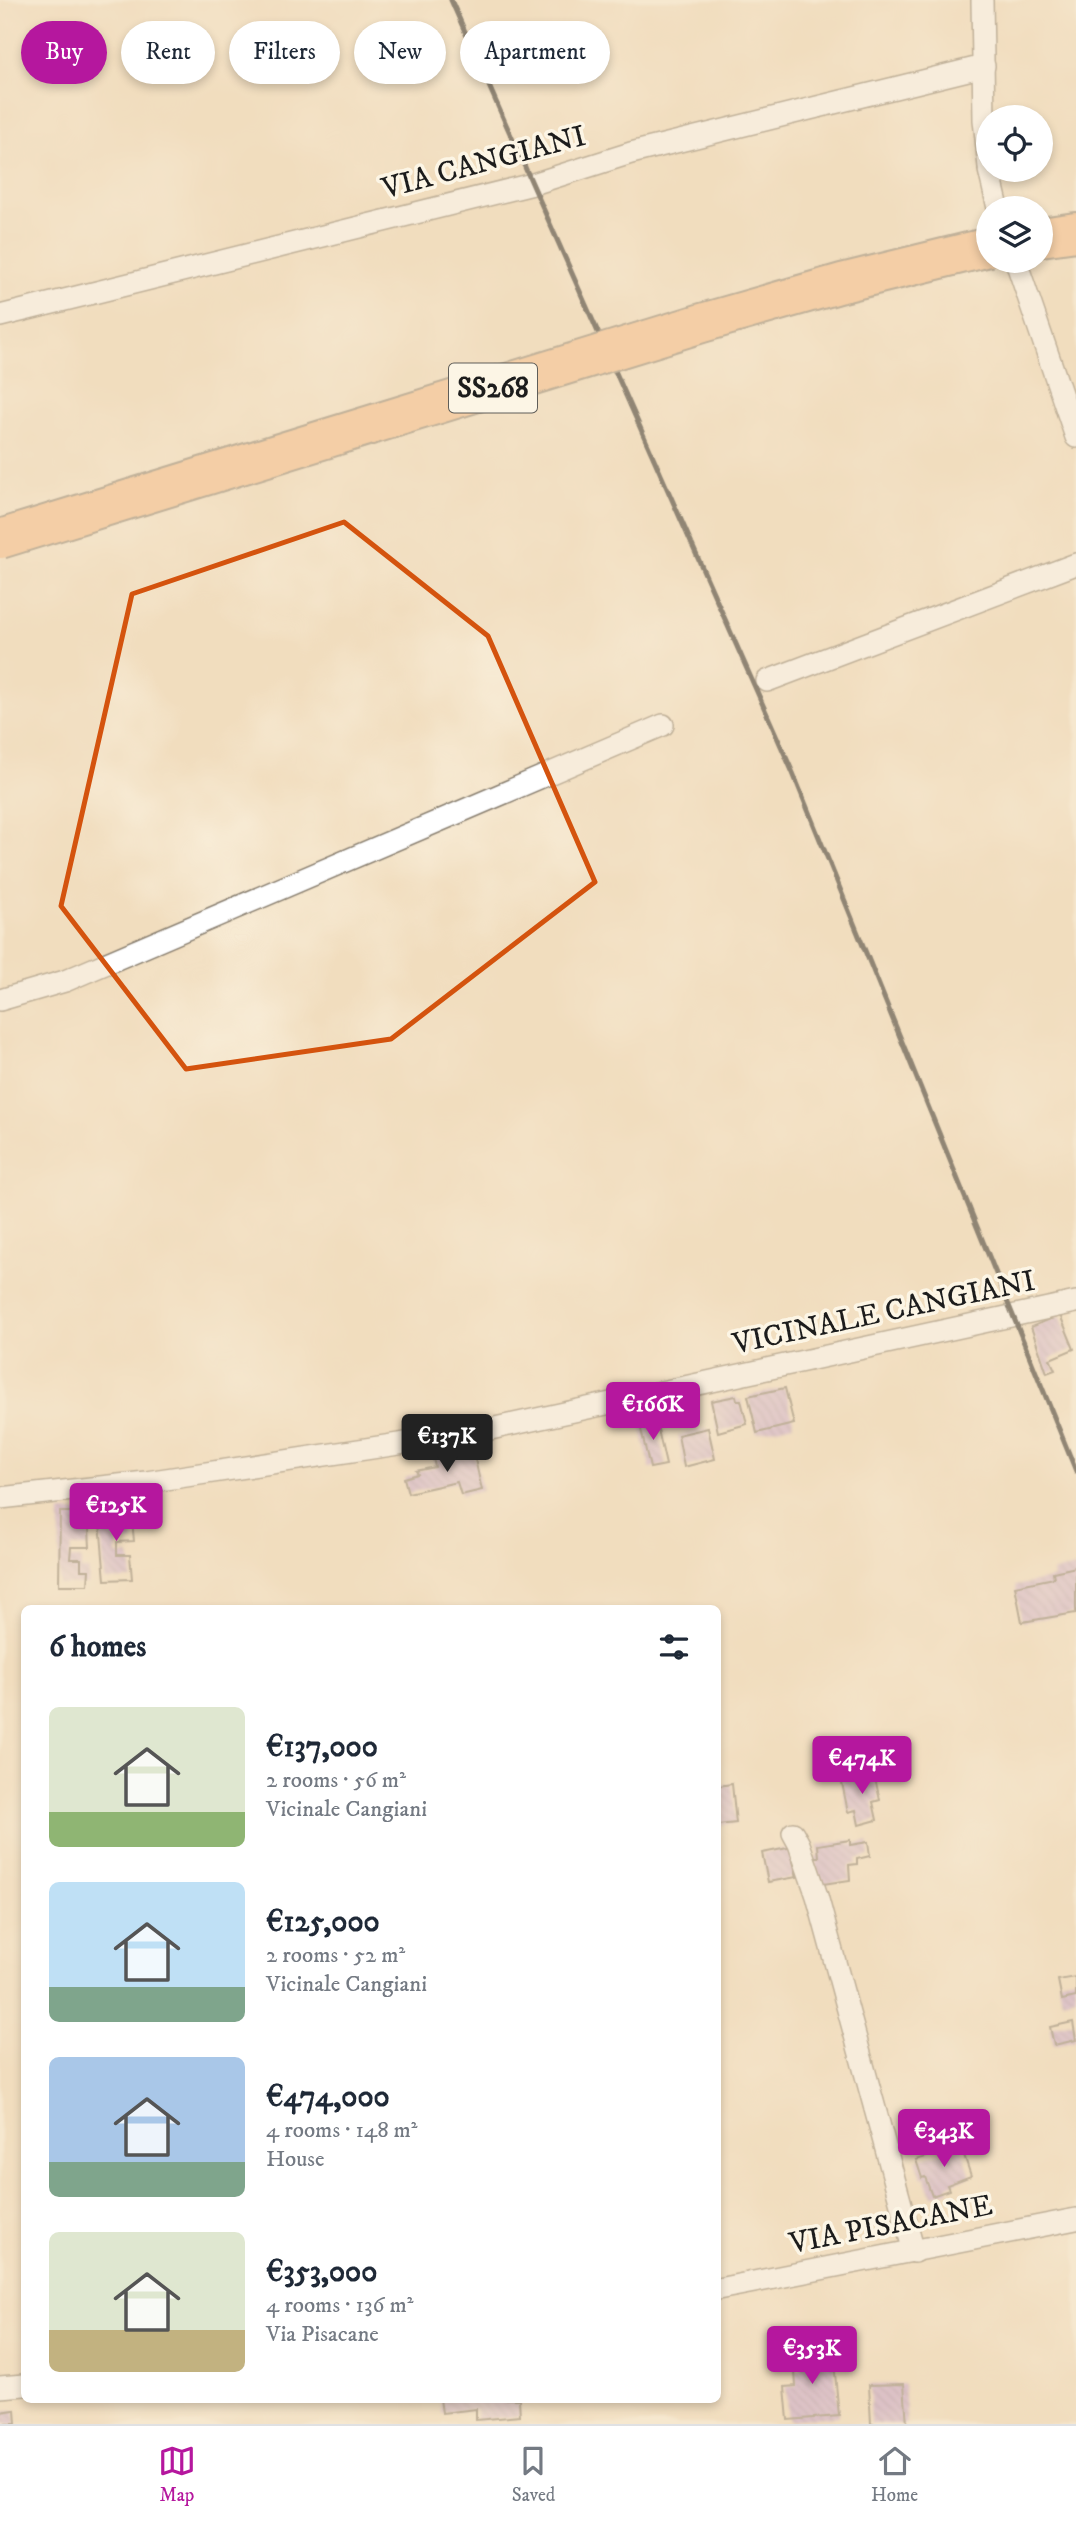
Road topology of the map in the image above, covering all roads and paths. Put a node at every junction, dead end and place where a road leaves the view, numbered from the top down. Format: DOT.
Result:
graph roads {
  1 [pos="982,0"];
  2 [pos="984,66"];
  3 [pos="984,105"];
  4 [pos="1076,232"];
  5 [pos="1053,235"];
  6 [pos="976,261"];
  7 [pos="1009,273"];
  8 [pos="0,316"];
  9 [pos="1076,437"];
  10 [pos="0,539"];
  11 [pos="1076,564"];
  12 [pos="767,681"];
  13 [pos="663,725"];
  14 [pos="0,1000"];
  15 [pos="1076,1302"];
  16 [pos="0,1498"];
  17 [pos="793,1833"];
  18 [pos="1076,2219"];
  19 [pos="914,2252"];
  20 [pos="721,2288"];
  21 [pos="21,2385"];
  22 [pos="0,2387"];
  1 -- 2 [label="street"];
  2 -- 3 [label="street"];
  2 -- 8 [label="street, VIA CANGIANI"];
  4 -- 5 [label="highway"];
  6 -- 10 [label="highway, SS268, bridge"];
  7 -- 9 [label="street"];
  11 -- 12 [label="street"];
  13 -- 14 [label="street"];
  15 -- 16 [label="street, VICINALE CANGIANI"];
  17 -- 19 [label="street"];
  18 -- 19 [label="street, VIA PISACANE"];
  19 -- 20 [label="street, VIA PISACANE"];
  21 -- 22 [label="street"];
}
